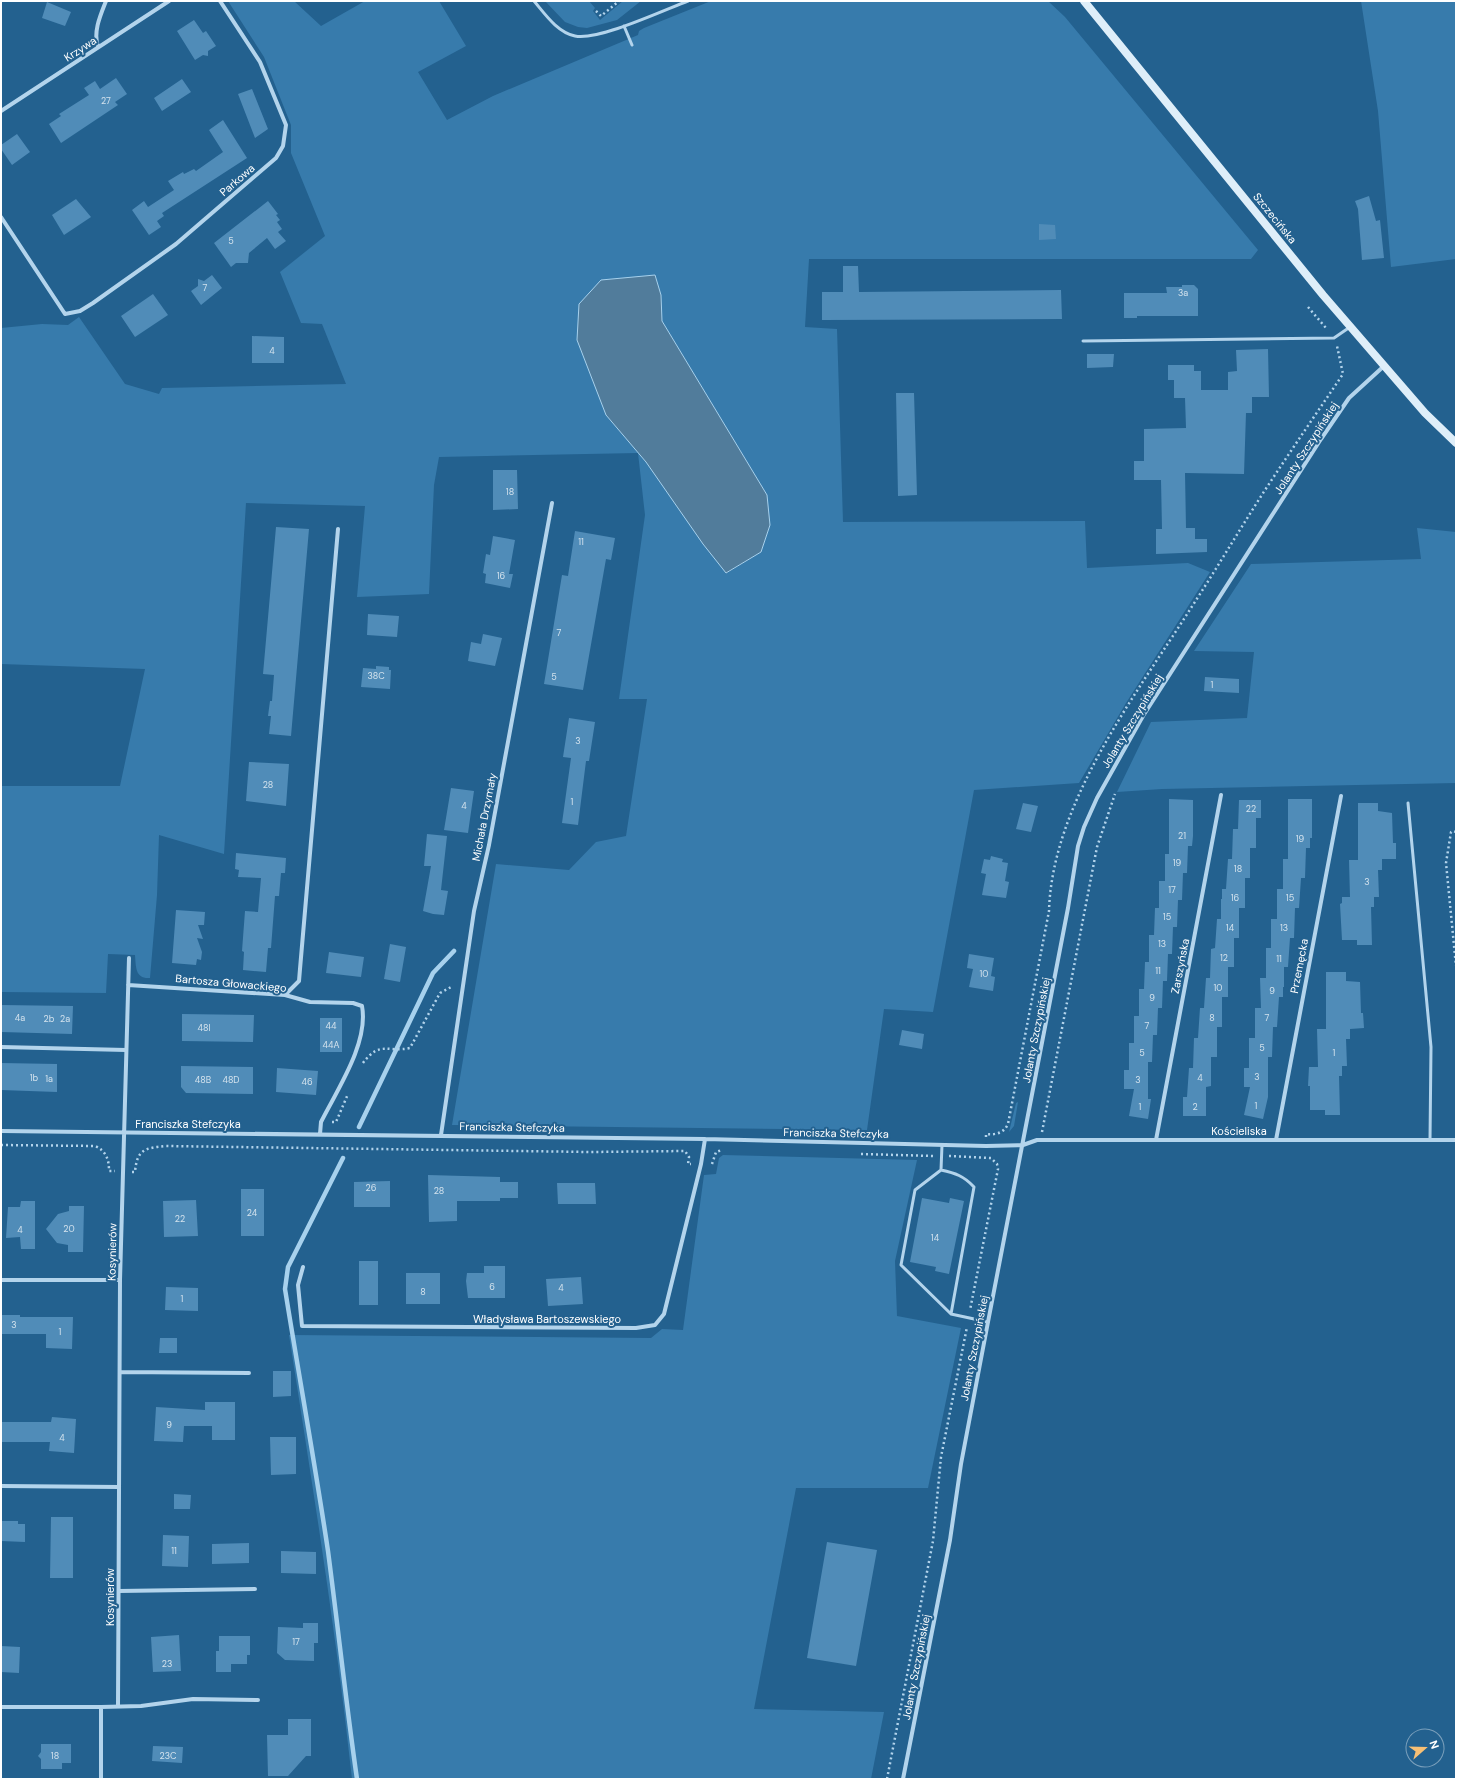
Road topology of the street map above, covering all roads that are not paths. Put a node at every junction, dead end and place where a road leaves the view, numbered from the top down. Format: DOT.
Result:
graph roads {
  1 [pos="106,1"];
  2 [pos="169,1"];
  3 [pos="220,1"];
  4 [pos="534,1"];
  5 [pos="688,1"];
  6 [pos="1084,1"];
  7 [pos="624,26"];
  8 [pos="632,45"];
  9 [pos="98,47"];
  10 [pos="1,112"];
  11 [pos="1,217"];
  12 [pos="1350,327"];
  13 [pos="1083,341"];
  14 [pos="1384,366"];
  15 [pos="1456,443"];
  16 [pos="552,503"];
  17 [pos="338,529"];
  18 [pos="1221,796"];
  19 [pos="1341,796"];
  20 [pos="1408,803"];
  21 [pos="129,958"];
  22 [pos="128,985"];
  23 [pos="285,995"];
  24 [pos="1,1047"];
  25 [pos="126,1050"];
  26 [pos="1,1131"];
  27 [pos="124,1133"];
  28 [pos="320,1134"];
  29 [pos="441,1136"];
  30 [pos="705,1138"];
  31 [pos="1156,1140"];
  32 [pos="1276,1140"];
  33 [pos="1430,1140"];
  34 [pos="1456,1140"];
  35 [pos="942,1145"];
  36 [pos="1023,1145"];
  37 [pos="941,1170"];
  38 [pos="303,1268"];
  39 [pos="1,1280"];
  40 [pos="120,1280"];
  41 [pos="951,1314"];
  42 [pos="988,1322"];
  43 [pos="120,1372"];
  44 [pos="249,1373"];
  45 [pos="1,1486"];
  46 [pos="119,1487"];
  47 [pos="255,1589"];
  48 [pos="119,1591"];
  49 [pos="258,1700"];
  50 [pos="118,1706"];
  51 [pos="1,1707"];
  52 [pos="101,1708"];
  53 [pos="101,1779"];
  54 [pos="903,1779"];
  1 -- 9 [label="street"];
  2 -- 9 [label="street, Krzywa"];
  3 -- 11 [label="street, Parkowa"];
  4 -- 7 [label="lane"];
  5 -- 7 [label="lane"];
  6 -- 12 [label="main road, Szczecińska"];
  7 -- 8 [label="lane"];
  9 -- 10 [label="street, Krzywa"];
  12 -- 13 [label="lane"];
  12 -- 14 [label="main road, Szczecińska"];
  14 -- 15 [label="main road, Szczecińska"];
  14 -- 36 [label="street, Jolanty Szczypińskiej"];
  16 -- 29 [label="street, Michała Drzymały"];
  17 -- 23 [label="street"];
  18 -- 31 [label="street, Zarszyńska"];
  19 -- 32 [label="street, Przemęcka"];
  20 -- 33 [label="lane"];
  21 -- 22 [label="street"];
  22 -- 23 [label="street, Bartosza Głowackiego"];
  22 -- 25 [label="street"];
  23 -- 28 [label="street, Bartosza Głowackiego"];
  24 -- 25 [label="street"];
  25 -- 27 [label="street"];
  26 -- 27 [label="street, Franciszka Stefczyka"];
  27 -- 28 [label="street, Franciszka Stefczyka"];
  27 -- 40 [label="street, Kosynierów"];
  28 -- 29 [label="street, Franciszka Stefczyka"];
  29 -- 30 [label="street, Franciszka Stefczyka"];
  30 -- 35 [label="street, Franciszka Stefczyka"];
  30 -- 38 [label="street, Władysława Bartoszewskiego"];
  31 -- 32 [label="street, Kościeliska"];
  31 -- 36 [label="street, Kościeliska"];
  32 -- 33 [label="street, Kościeliska"];
  33 -- 34 [label="street, Kościeliska"];
  35 -- 36 [label="street, Franciszka Stefczyka"];
  35 -- 37 [label="lane"];
  36 -- 42 [label="street, Jolanty Szczypińskiej"];
  37 -- 41 [label="lane"];
  37 -- 41 [label="lane"];
  39 -- 40 [label="street"];
  40 -- 43 [label="street, Kosynierów"];
  41 -- 42 [label="lane"];
  42 -- 54 [label="street, Jolanty Szczypińskiej"];
  43 -- 44 [label="street"];
  43 -- 46 [label="street, Kosynierów"];
  45 -- 46 [label="street"];
  46 -- 48 [label="street, Kosynierów"];
  47 -- 48 [label="street"];
  48 -- 50 [label="street, Kosynierów"];
  49 -- 50 [label="street"];
  50 -- 52 [label="street"];
  51 -- 52 [label="street"];
  52 -- 53 [label="street"];
}
